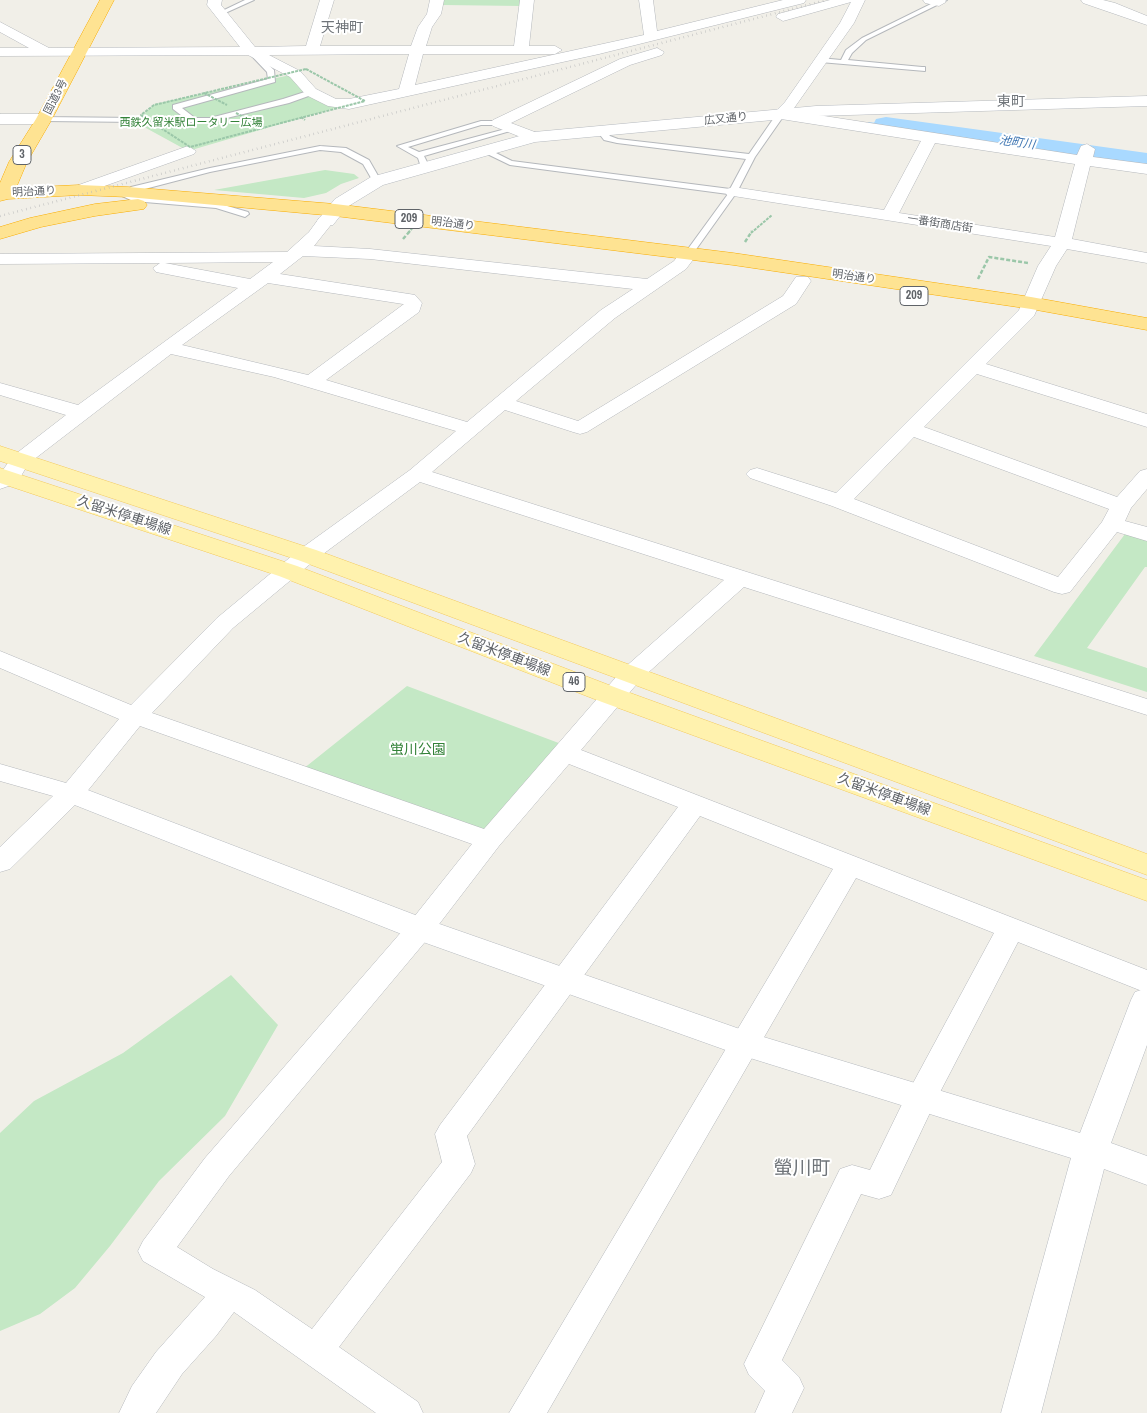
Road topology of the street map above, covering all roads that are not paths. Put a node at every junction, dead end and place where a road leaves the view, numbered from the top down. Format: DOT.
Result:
graph roads {
  1 [pos="107,0"];
  2 [pos="215,0"];
  3 [pos="251,0"];
  4 [pos="327,0"];
  5 [pos="437,0"];
  6 [pos="527,0"];
  7 [pos="646,0"];
  8 [pos="799,0"];
  9 [pos="845,0"];
  10 [pos="858,0"];
  11 [pos="1088,0"];
  12 [pos="938,1"];
  13 [pos="221,13"];
  14 [pos="1147,21"];
  15 [pos="0,26"];
  16 [pos="749,27"];
  17 [pos="651,37"];
  18 [pos="673,48"];
  19 [pos="312,50"];
  20 [pos="417,50"];
  21 [pos="521,50"];
  22 [pos="599,50"];
  23 [pos="45,51"];
  24 [pos="79,51"];
  25 [pos="250,51"];
  26 [pos="0,52"];
  27 [pos="820,60"];
  28 [pos="844,61"];
  29 [pos="625,62"];
  30 [pos="922,69"];
  31 [pos="406,91"];
  32 [pos="311,92"];
  33 [pos="1147,101"];
  34 [pos="816,111"];
  35 [pos="781,114"];
  36 [pos="0,119"];
  37 [pos="44,119"];
  38 [pos="139,120"];
  39 [pos="498,123"];
  40 [pos="513,129"];
  41 [pos="601,131"];
  42 [pos="534,137"];
  43 [pos="930,138"];
  44 [pos="482,150"];
  45 [pos="188,151"];
  46 [pos="1084,155"];
  47 [pos="751,157"];
  48 [pos="1147,158"];
  49 [pos="419,162"];
  50 [pos="1147,169"];
  51 [pos="377,181"];
  52 [pos="79,190"];
  53 [pos="733,192"];
  54 [pos="2,195"];
  55 [pos="134,198"];
  56 [pos="330,215"];
  57 [pos="890,216"];
  58 [pos="0,220"];
  59 [pos="0,233"];
  60 [pos="1062,243"];
  61 [pos="295,254"];
  62 [pos="106,258"];
  63 [pos="1147,258"];
  64 [pos="0,259"];
  65 [pos="684,259"];
  66 [pos="259,281"];
  67 [pos="802,281"];
  68 [pos="649,285"];
  69 [pos="1029,308"];
  70 [pos="1147,324"];
  71 [pos="1147,335"];
  72 [pos="167,347"];
  73 [pos="976,367"];
  74 [pos="312,382"];
  75 [pos="0,389"];
  76 [pos="504,403"];
  77 [pos="83,413"];
  78 [pos="1147,420"];
  79 [pos="470,429"];
  80 [pos="913,430"];
  81 [pos="6,470"];
  82 [pos="418,474"];
  83 [pos="757,474"];
  84 [pos="1147,475"];
  85 [pos="840,501"];
  86 [pos="1116,515"];
  87 [pos="1147,534"];
  88 [pos="298,563"];
  89 [pos="740,578"];
  90 [pos="0,658"];
  91 [pos="632,674"];
  92 [pos="612,696"];
  93 [pos="1147,707"];
  94 [pos="135,716"];
  95 [pos="565,753"];
  96 [pos="0,772"];
  97 [pos="72,793"];
  98 [pos="694,805"];
  99 [pos="489,840"];
  100 [pos="0,863"];
  101 [pos="850,864"];
  102 [pos="1147,865"];
  103 [pos="1147,892"];
  104 [pos="1011,928"];
  105 [pos="420,929"];
  106 [pos="566,980"];
  107 [pos="1147,982"];
  108 [pos="1147,1000"];
  109 [pos="746,1044"];
  110 [pos="921,1098"];
  111 [pos="1091,1150"];
  112 [pos="1147,1171"];
  113 [pos="228,1293"];
  114 [pos="316,1351"];
  115 [pos="137,1413"];
  116 [pos="405,1413"];
  117 [pos="527,1413"];
  118 [pos="773,1413"];
  119 [pos="1021,1413"];
  1 -- 24 [label="highway, 国道3号 / 3"];
  2 -- 13 [label="street"];
  3 -- 13 [label="lane"];
  4 -- 19 [label="street"];
  5 -- 20 [label="street"];
  6 -- 21 [label="street"];
  7 -- 17 [label="street"];
  8 -- 17 [label="street"];
  9 -- 16 [label="street"];
  10 -- 27 [label="street"];
  11 -- 14 [label="street"];
  12 -- 28 [label="lane"];
  13 -- 25 [label="street"];
  15 -- 23 [label="street"];
  17 -- 22 [label="street"];
  18 -- 29 [label="street"];
  19 -- 20 [label="street"];
  19 -- 25 [label="street"];
  20 -- 21 [label="street"];
  20 -- 31 [label="street"];
  21 -- 22 [label="street"];
  22 -- 29 [label="street"];
  22 -- 31 [label="street"];
  23 -- 24 [label="street"];
  23 -- 26 [label="street"];
  24 -- 25 [label="street"];
  24 -- 37 [label="highway, 国道3号 / 3"];
  25 -- 32 [label="street"];
  25 -- 32 [label="lane"];
  27 -- 28 [label="lane"];
  27 -- 35 [label="street"];
  28 -- 30 [label="lane"];
  29 -- 39 [label="street"];
  31 -- 32 [label="street"];
  33 -- 34 [label="street, 広又通り"];
  34 -- 35 [label="street, 広又通り"];
  34 -- 46 [label="street"];
  35 -- 41 [label="street, 広又通り"];
  35 -- 43 [label="street"];
  35 -- 47 [label="lane"];
  36 -- 37 [label="street"];
  37 -- 38 [label="lane"];
  37 -- 54 [label="highway, 国道3号 / 3"];
  39 -- 40 [label="street"];
  39 -- 49 [label="lane"];
  40 -- 42 [label="street"];
  40 -- 49 [label="lane"];
  41 -- 42 [label="street, 広又通り"];
  41 -- 47 [label="lane"];
  42 -- 44 [label="street, 広又通り"];
  43 -- 46 [label="street"];
  43 -- 57 [label="street"];
  44 -- 49 [label="street, 広又通り"];
  44 -- 53 [label="lane"];
  45 -- 52 [label="street"];
  46 -- 48 [label="street"];
  46 -- 50 [label="street"];
  46 -- 60 [label="street"];
  47 -- 53 [label="lane"];
  49 -- 51 [label="street, 広又通り"];
  51 -- 55 [label="lane"];
  51 -- 56 [label="street, 広又通り"];
  52 -- 54 [label="highway, 明治通り / 209"];
  52 -- 55 [label="highway, 明治通り / 209"];
  53 -- 57 [label="street, 一番街商店街"];
  53 -- 65 [label="lane"];
  54 -- 55 [label="highway, 明治通り / 209"];
  54 -- 58 [label="highway, 国道3号 / 3"];
  55 -- 56 [label="highway, 明治通り / 209"];
  55 -- 56 [label="highway, 明治通り / 209"];
  55 -- 59 [label="highway"];
  56 -- 61 [label="street"];
  56 -- 65 [label="highway, 明治通り / 209"];
  57 -- 60 [label="street, 一番街商店街"];
  60 -- 63 [label="street, 一番街商店街"];
  60 -- 69 [label="street"];
  61 -- 62 [label="street"];
  61 -- 66 [label="street"];
  61 -- 68 [label="street"];
  62 -- 64 [label="street"];
  62 -- 66 [label="street"];
  65 -- 67 [label="highway, 明治通り / 209"];
  65 -- 68 [label="street"];
  65 -- 69 [label="highway, 明治通り / 209"];
  66 -- 72 [label="street"];
  66 -- 74 [label="street"];
  67 -- 69 [label="highway, 明治通り / 209"];
  67 -- 76 [label="street"];
  68 -- 76 [label="street"];
  69 -- 70 [label="highway, 明治通り / 209"];
  69 -- 71 [label="highway, 明治通り / 209"];
  69 -- 73 [label="street"];
  72 -- 74 [label="street"];
  72 -- 77 [label="street"];
  73 -- 78 [label="street"];
  73 -- 80 [label="street"];
  74 -- 79 [label="street"];
  75 -- 77 [label="street"];
  76 -- 79 [label="street"];
  77 -- 81 [label="street"];
  79 -- 82 [label="street"];
  80 -- 85 [label="street"];
  80 -- 86 [label="street"];
  81 -- 88 [label="main road, 久留米停車場線 / 46"];
  82 -- 88 [label="street"];
  82 -- 89 [label="street"];
  83 -- 85 [label="street"];
  84 -- 86 [label="street"];
  85 -- 86 [label="street"];
  86 -- 87 [label="street"];
  88 -- 91 [label="main road, 久留米停車場線 / 46"];
  88 -- 92 [label="main road, 久留米停車場線 / 46"];
  88 -- 94 [label="street"];
  89 -- 91 [label="street"];
  89 -- 93 [label="street"];
  90 -- 94 [label="street"];
  91 -- 92 [label="street"];
  91 -- 102 [label="main road, 久留米停車場線 / 46"];
  92 -- 95 [label="street"];
  92 -- 103 [label="main road, 久留米停車場線 / 46"];
  94 -- 97 [label="street"];
  94 -- 99 [label="street"];
  95 -- 98 [label="street"];
  95 -- 99 [label="street"];
  96 -- 97 [label="street"];
  97 -- 100 [label="street"];
  97 -- 105 [label="street"];
  98 -- 101 [label="street"];
  98 -- 106 [label="street"];
  99 -- 105 [label="street"];
  101 -- 104 [label="street"];
  101 -- 109 [label="street"];
  104 -- 107 [label="street"];
  104 -- 110 [label="street"];
  105 -- 106 [label="street"];
  105 -- 113 [label="street"];
  106 -- 109 [label="street"];
  106 -- 114 [label="street"];
  108 -- 111 [label="street"];
  109 -- 110 [label="street"];
  109 -- 117 [label="street"];
  110 -- 111 [label="street"];
  110 -- 118 [label="street"];
  111 -- 112 [label="street"];
  111 -- 119 [label="street"];
  113 -- 114 [label="street"];
  113 -- 115 [label="street"];
  114 -- 116 [label="street"];
}
